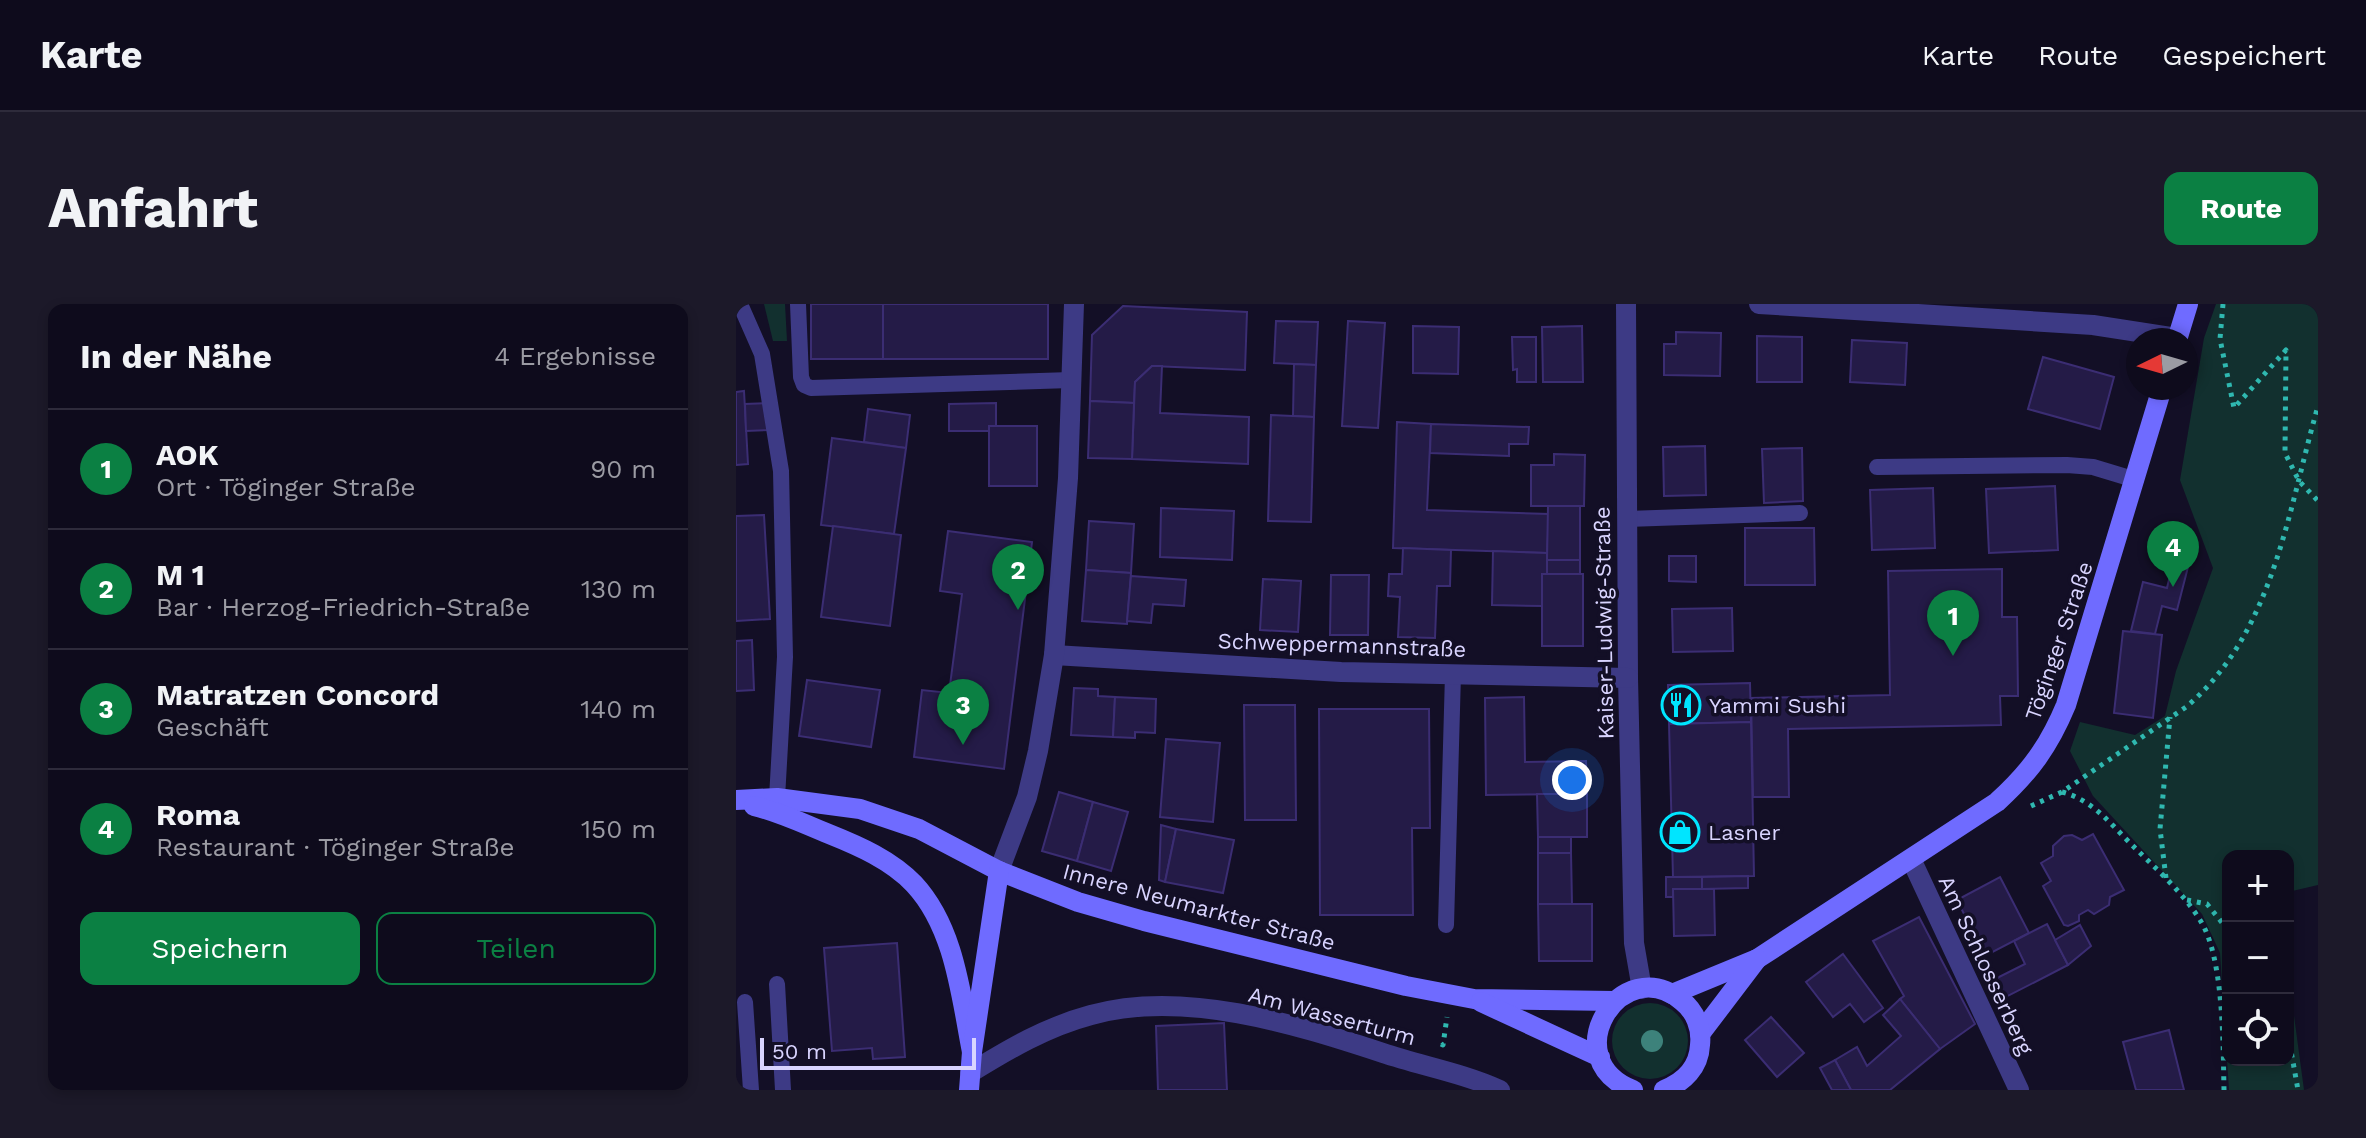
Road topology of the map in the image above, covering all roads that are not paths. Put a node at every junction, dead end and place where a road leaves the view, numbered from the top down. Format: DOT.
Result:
graph roads {
  1 [pos="740,304"];
  2 [pos="798,304"];
  3 [pos="1074,304"];
  4 [pos="1626,304"];
  5 [pos="1759,304"];
  6 [pos="2188,304"];
  7 [pos="1900,308"];
  8 [pos="2180,328"];
  9 [pos="2126,330"];
  10 [pos="1071,380"];
  11 [pos="2159,400"];
  12 [pos="1877,467"];
  13 [pos="2136,480"];
  14 [pos="1800,513"];
  15 [pos="1627,519"];
  16 [pos="1054,655"];
  17 [pos="1453,674"];
  18 [pos="1628,678"];
  19 [pos="777,798"];
  20 [pos="736,801"];
  21 [pos="1911,859"];
  22 [pos="999,871"];
  23 [pos="1446,925"];
  24 [pos="1757,959"];
  25 [pos="777,984"];
  26 [pos="1642,989"];
  27 [pos="1672,994"];
  28 [pos="1474,999"];
  29 [pos="1614,1001"];
  30 [pos="745,1002"];
  31 [pos="1700,1034"];
  32 [pos="1600,1057"];
  33 [pos="970,1072"];
  34 [pos="1692,1081"];
  35 [pos="751,1090"];
  36 [pos="783,1090"];
  37 [pos="1500,1090"];
  38 [pos="1633,1090"];
  39 [pos="1664,1090"];
  40 [pos="2019,1090"];
  1 -- 19 [label="lane"];
  2 -- 10 [label="lane"];
  3 -- 10 [label="street"];
  4 -- 15 [label="street, Kaiser-Ludwig-Straße"];
  5 -- 7 [label="street"];
  6 -- 8 [label="street"];
  7 -- 9 [label="street"];
  10 -- 16 [label="street"];
  11 -- 13 [label="street, Töginger Straße"];
  12 -- 13 [label="lane"];
  13 -- 21 [label="street, Töginger Straße"];
  14 -- 15 [label="lane"];
  15 -- 18 [label="street, Kaiser-Ludwig-Straße"];
  16 -- 17 [label="street, Schweppermannstraße"];
  16 -- 22 [label="street"];
  17 -- 18 [label="street, Schweppermannstraße"];
  17 -- 23 [label="lane"];
  18 -- 26 [label="street, Kaiser-Ludwig-Straße"];
  19 -- 20 [label="street, Innere Neumarkter Straße"];
  19 -- 22 [label="street, Innere Neumarkter Straße"];
  20 -- 33 [label="street"];
  21 -- 24 [label="street, Töginger Straße"];
  21 -- 40 [label="street, Am Schlosserberg"];
  22 -- 28 [label="street, Innere Neumarkter Straße"];
  22 -- 33 [label="street"];
  24 -- 27 [label="street, Töginger Straße"];
  24 -- 31 [label="street, Töginger Straße"];
  25 -- 36 [label="lane"];
  26 -- 27 [label="street"];
  26 -- 29 [label="street"];
  27 -- 31 [label="street"];
  28 -- 29 [label="street, Innere Neumarkter Straße"];
  28 -- 32 [label="street, Innere Neumarkter Straße"];
  29 -- 32 [label="street"];
  30 -- 35 [label="lane"];
  31 -- 34 [label="street"];
  32 -- 38 [label="street"];
  33 -- 37 [label="street, Am Wasserturm"];
  34 -- 39 [label="street"];
}
